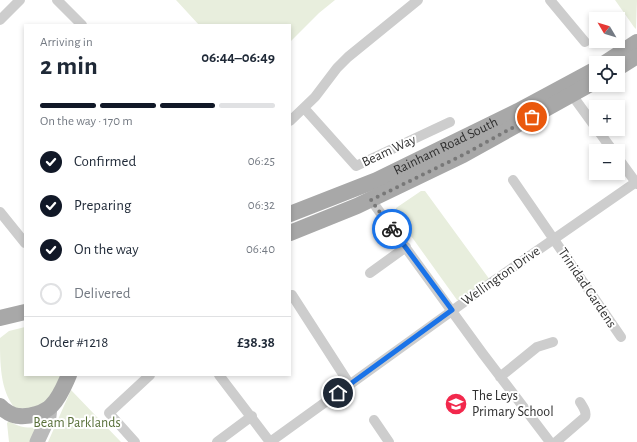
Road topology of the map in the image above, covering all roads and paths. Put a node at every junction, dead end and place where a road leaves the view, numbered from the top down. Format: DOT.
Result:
graph roads {
  1 [pos="20,0"];
  2 [pos="57,0"];
  3 [pos="418,0"];
  4 [pos="550,0"];
  5 [pos="0,20"];
  6 [pos="81,24"];
  7 [pos="585,42"];
  8 [pos="637,42"];
  9 [pos="616,56"];
  10 [pos="637,56"];
  11 [pos="625,64"];
  12 [pos="589,72"];
  13 [pos="589,85"];
  14 [pos="572,95"];
  15 [pos="304,108"];
  16 [pos="589,118"];
  17 [pos="291,120"];
  18 [pos="450,122"];
  19 [pos="625,168"];
  20 [pos="513,180"];
  21 [pos="636,183"];
  22 [pos="367,193"];
  23 [pos="0,212"];
  24 [pos="291,214"];
  25 [pos="291,232"];
  26 [pos="554,239"];
  27 [pos="24,242"];
  28 [pos="406,247"];
  29 [pos="370,273"];
  30 [pos="292,295"];
  31 [pos="452,310"];
  32 [pos="24,312"];
  33 [pos="0,318"];
  34 [pos="621,337"];
  35 [pos="553,342"];
  36 [pos="69,376"];
  37 [pos="149,376"];
  38 [pos="220,376"];
  39 [pos="500,377"];
  40 [pos="350,385"];
  41 [pos="580,402"];
  42 [pos="0,406"];
  43 [pos="50,407"];
  44 [pos="252,416"];
  45 [pos="374,420"];
  46 [pos="38,442"];
  47 [pos="135,442"];
  48 [pos="217,442"];
  49 [pos="270,442"];
  50 [pos="389,442"];
  51 [pos="550,442"];
  52 [pos="556,442"];
  1 -- 5 [label="street"];
  2 -- 6 [label="street"];
  3 -- 15 [label="street"];
  4 -- 7 [label="street"];
  8 -- 9 [label="main road"];
  10 -- 11 [label="main road"];
  12 -- 22 [label="main road, Rainham Road South"];
  13 -- 14 [label="main road, Rainham Road South"];
  14 -- 16 [label="street"];
  14 -- 22 [label="main road, Rainham Road South"];
  15 -- 17 [label="street"];
  15 -- 18 [label="street, Beam Way"];
  19 -- 21 [label="street"];
  20 -- 26 [label="street, Trinidad Gardens"];
  21 -- 26 [label="street, Wellington Drive"];
  22 -- 24 [label="main road, Rainham Road South"];
  22 -- 25 [label="main road, Rainham Road South"];
  22 -- 28 [label="street"];
  23 -- 27 [label="street"];
  26 -- 31 [label="street, Wellington Drive"];
  26 -- 34 [label="street, Trinidad Gardens"];
  28 -- 29 [label="street"];
  28 -- 31 [label="street"];
  30 -- 40 [label="street"];
  31 -- 39 [label="street"];
  31 -- 40 [label="street, Wellington Drive"];
  32 -- 33 [label="main road"];
  35 -- 39 [label="street"];
  36 -- 43 [label="main road"];
  37 -- 47 [label="street"];
  38 -- 44 [label="street"];
  39 -- 51 [label="street"];
  40 -- 49 [label="street, Wellington Drive"];
  41 -- 52 [label="street"];
  42 -- 43 [label="main road"];
  43 -- 46 [label="main road"];
  44 -- 48 [label="street"];
  44 -- 49 [label="street"];
  45 -- 50 [label="street"];
}
